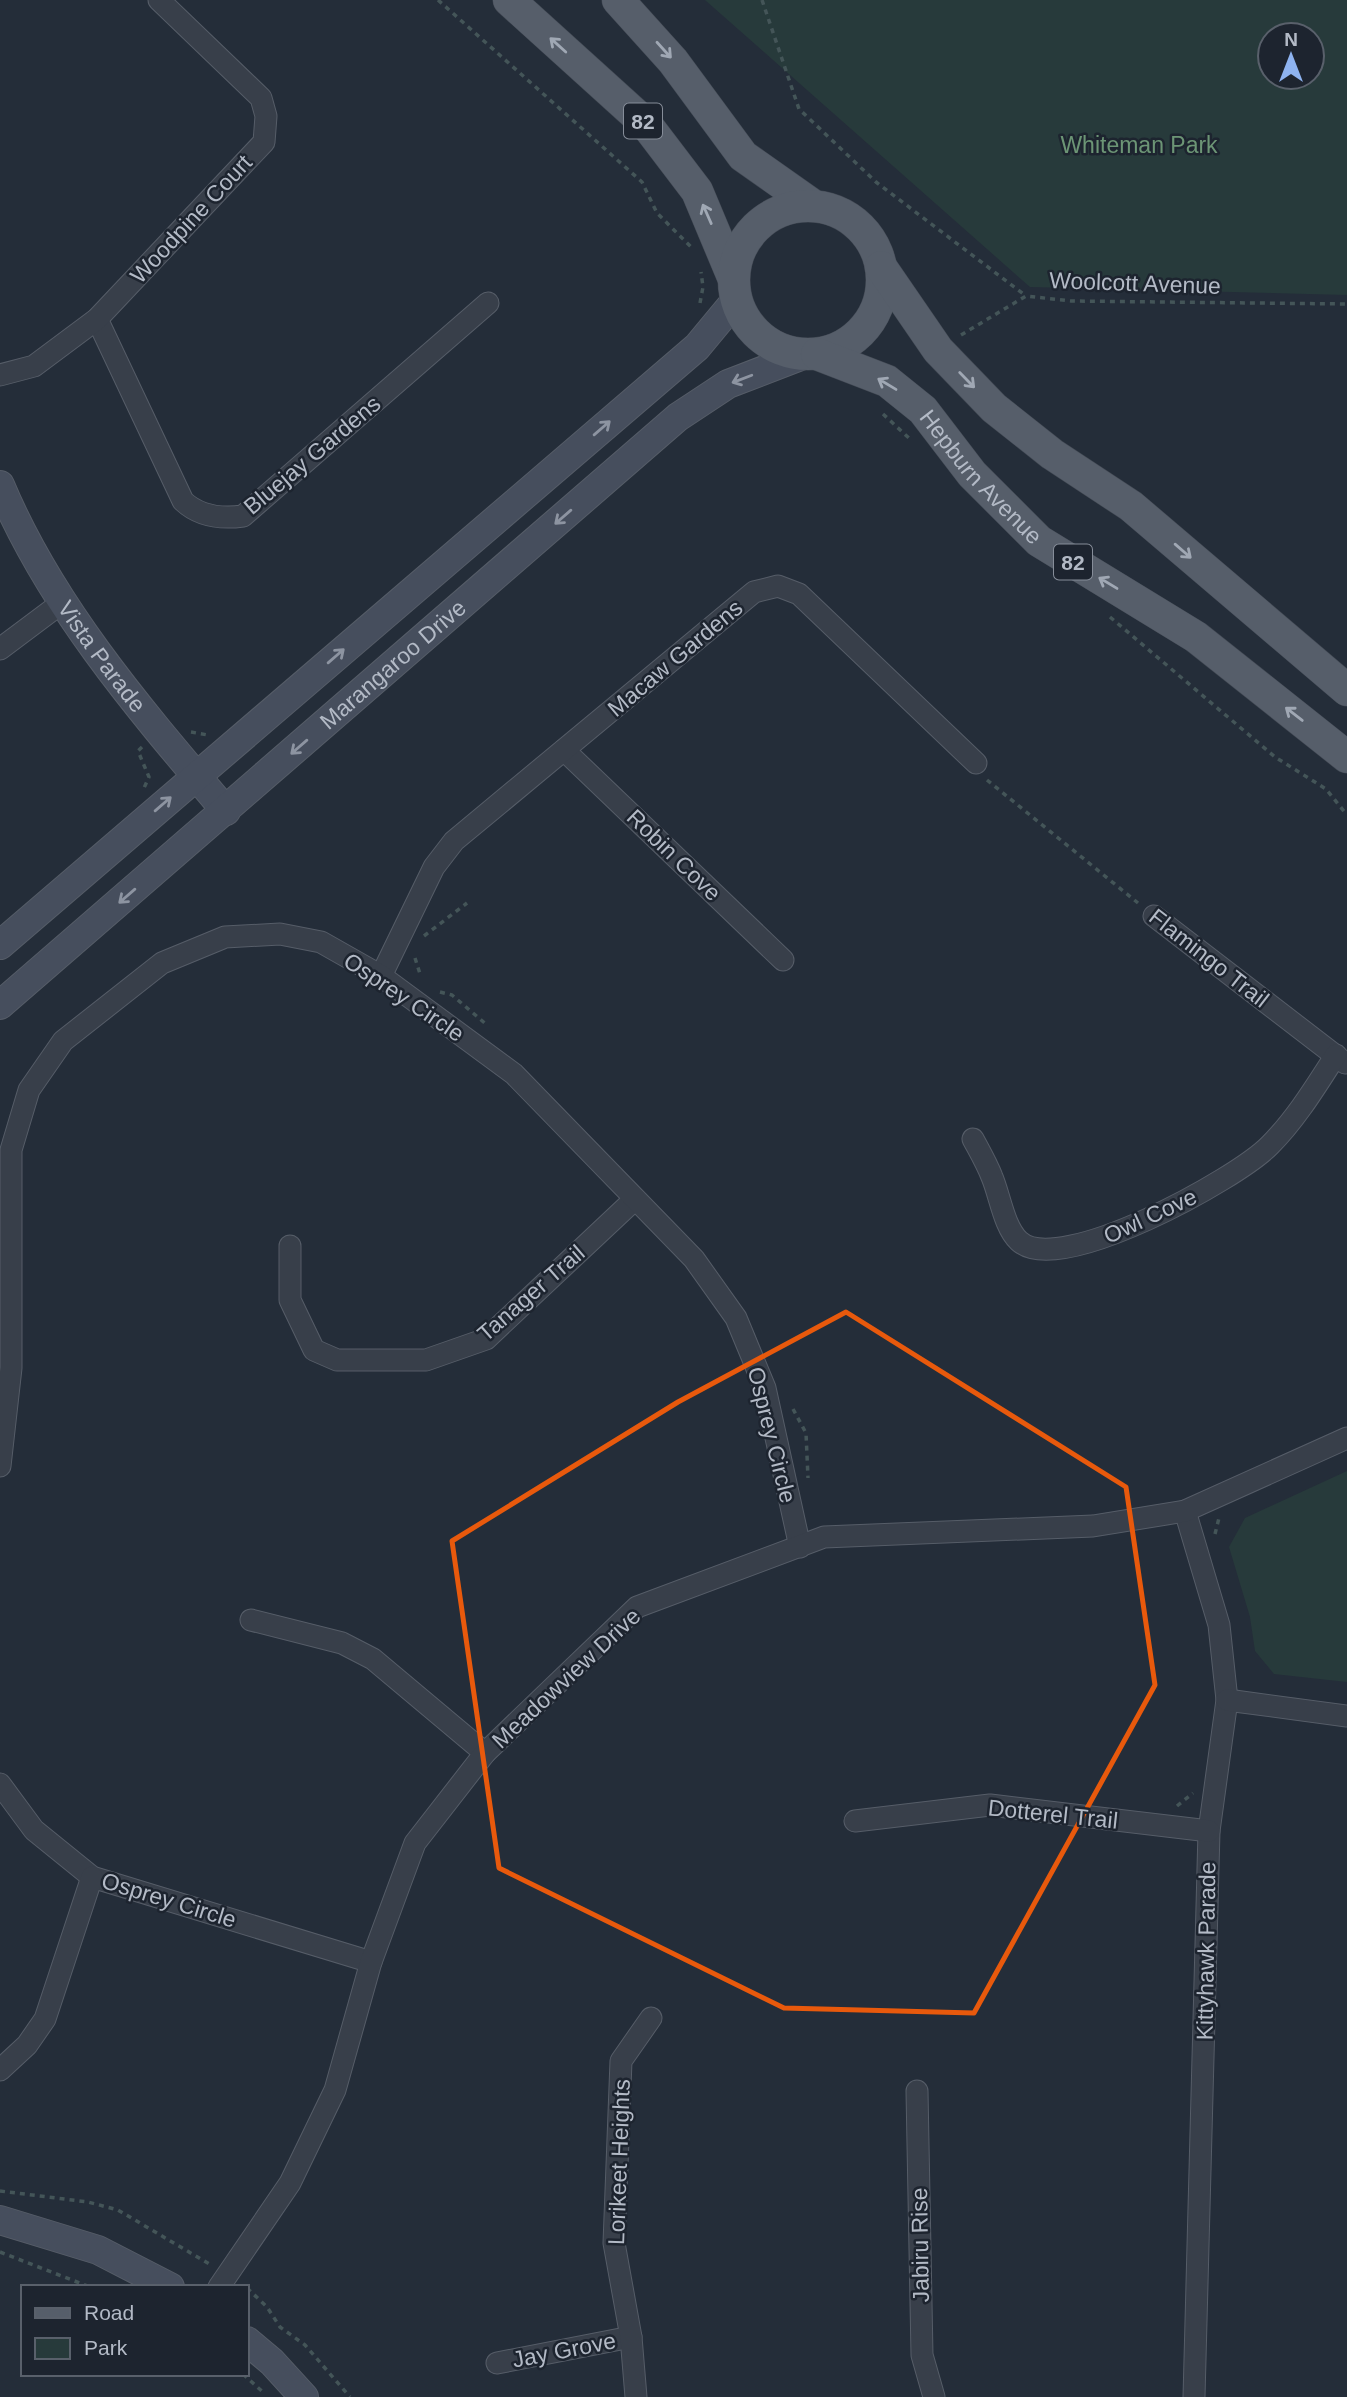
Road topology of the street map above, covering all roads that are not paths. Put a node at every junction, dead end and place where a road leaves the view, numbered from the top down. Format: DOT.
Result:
graph roads {
  1 [pos="159,0"];
  2 [pos="509,0"];
  3 [pos="618,0"];
  4 [pos="814,206"];
  5 [pos="881,267"];
  6 [pos="734,289"];
  7 [pos="488,303"];
  8 [pos="97,319"];
  9 [pos="811,354"];
  10 [pos="0,375"];
  11 [pos="0,485"];
  12 [pos="64,601"];
  13 [pos="0,649"];
  14 [pos="1347,690"];
  15 [pos="564,750"];
  16 [pos="1347,757"];
  17 [pos="976,763"];
  18 [pos="196,775"];
  19 [pos="226,811"];
  20 [pos="1154,916"];
  21 [pos="0,945"];
  22 [pos="783,960"];
  23 [pos="381,976"];
  24 [pos="0,1006"];
  25 [pos="1341,1060"];
  26 [pos="973,1139"];
  27 [pos="635,1199"];
  28 [pos="290,1246"];
  29 [pos="1347,1438"];
  30 [pos="0,1466"];
  31 [pos="1185,1511"];
  32 [pos="800,1547"];
  33 [pos="251,1620"];
  34 [pos="1227,1700"];
  35 [pos="1347,1716"];
  36 [pos="485,1753"];
  37 [pos="0,1784"];
  38 [pos="856,1821"];
  39 [pos="1209,1831"];
  40 [pos="92,1877"];
  41 [pos="371,1962"];
  42 [pos="651,2018"];
  43 [pos="0,2070"];
  44 [pos="917,2091"];
  45 [pos="0,2220"];
  46 [pos="223,2281"];
  47 [pos="166,2285"];
  48 [pos="631,2337"];
  49 [pos="248,2343"];
  50 [pos="496,2363"];
  51 [pos="304,2397"];
  52 [pos="636,2397"];
  53 [pos="934,2397"];
  54 [pos="1194,2397"];
  1 -- 8 [label="street, Woodpine Court"];
  6 -- 2 [label="main road, 82, one-way"];
  3 -- 4 [label="main road, 82, one-way"];
  4 -- 5 [label="main road, 82"];
  4 -- 6 [label="main road, 82"];
  5 -- 9 [label="main road"];
  5 -- 14 [label="main road, 82, one-way"];
  6 -- 9 [label="main road, 82"];
  18 -- 6 [label="main road, Marangaroo Drive, one-way"];
  7 -- 8 [label="street, Bluejay Gardens"];
  8 -- 10 [label="street, Woodpine Court"];
  16 -- 9 [label="main road, Hepburn Avenue / 82, one-way"];
  9 -- 19 [label="main road, Marangaroo Drive, one-way"];
  11 -- 12 [label="main road, Vista Parade"];
  12 -- 13 [label="street"];
  12 -- 18 [label="main road, Vista Parade"];
  15 -- 17 [label="street, Macaw Gardens"];
  15 -- 22 [label="street, Robin Cove"];
  15 -- 23 [label="street, Macaw Gardens"];
  18 -- 19 [label="main road, Vista Parade"];
  21 -- 18 [label="main road, Marangaroo Drive, one-way"];
  19 -- 24 [label="main road, Marangaroo Drive, one-way"];
  20 -- 25 [label="street, Flamingo Trail"];
  23 -- 27 [label="street, Osprey Circle"];
  23 -- 30 [label="street, Osprey Circle"];
  25 -- 26 [label="street, Owl Cove"];
  27 -- 28 [label="street, Tanager Trail"];
  27 -- 32 [label="street, Osprey Circle"];
  29 -- 31 [label="street, Meadowview Drive"];
  31 -- 32 [label="street, Meadowview Drive"];
  31 -- 34 [label="street, Kittyhawk Parade"];
  32 -- 36 [label="street, Meadowview Drive"];
  33 -- 36 [label="street"];
  34 -- 35 [label="street"];
  34 -- 39 [label="street, Kittyhawk Parade"];
  36 -- 41 [label="street, Meadowview Drive"];
  37 -- 40 [label="street, Osprey Circle"];
  38 -- 39 [label="street, Dotterel Trail"];
  39 -- 54 [label="street, Kittyhawk Parade"];
  40 -- 41 [label="street, Osprey Circle"];
  40 -- 43 [label="street"];
  41 -- 46 [label="street, Meadowview Drive"];
  42 -- 48 [label="street, Lorikeet Heights"];
  44 -- 53 [label="street, Jabiru Rise"];
  45 -- 47 [label="main road"];
  48 -- 50 [label="street, Jay Grove"];
  48 -- 52 [label="street, Lorikeet Heights"];
  49 -- 51 [label="main road"];
}
